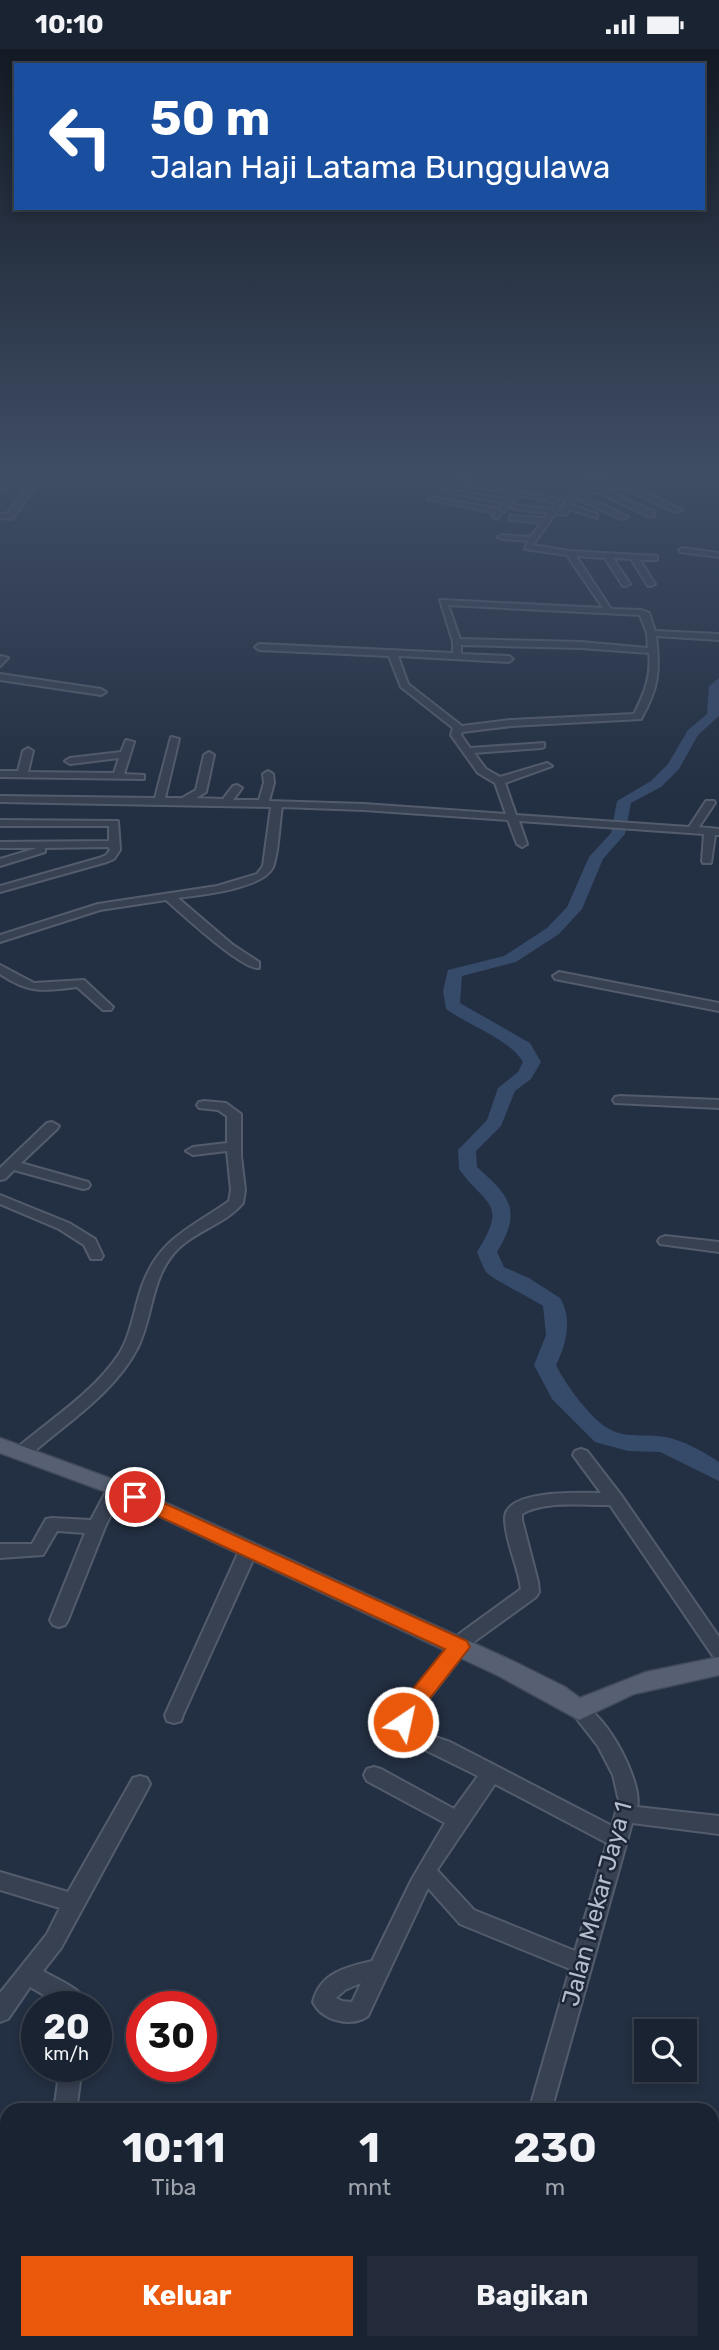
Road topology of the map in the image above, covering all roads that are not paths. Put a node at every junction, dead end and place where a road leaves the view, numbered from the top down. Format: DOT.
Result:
graph roads {
  1 [pos="588,579"];
  2 [pos="622,579"];
  3 [pos="648,579"];
  4 [pos="625,584"];
  5 [pos="651,584"];
  6 [pos="608,610"];
  7 [pos="651,632"];
  8 [pos="719,637"];
  9 [pos="457,642"];
  10 [pos="259,647"];
  11 [pos="651,651"];
  12 [pos="393,653"];
  13 [pos="457,656"];
  14 [pos="509,659"];
  15 [pos="0,677"];
  16 [pos="101,692"];
  17 [pos="459,729"];
  18 [pos="174,739"];
  19 [pos="129,742"];
  20 [pos="541,745"];
  21 [pos="74,748"];
  22 [pos="29,751"];
  23 [pos="467,751"];
  24 [pos="125,754"];
  25 [pos="209,755"];
  26 [pos="70,761"];
  27 [pos="547,766"];
  28 [pos="2,774"];
  29 [pos="22,774"];
  30 [pos="268,774"];
  31 [pos="71,776"];
  32 [pos="118,777"];
  33 [pos="140,777"];
  34 [pos="499,781"];
  35 [pos="237,788"];
  36 [pos="2,799"];
  37 [pos="70,800"];
  38 [pos="159,801"];
  39 [pos="182,801"];
  40 [pos="226,802"];
  41 [pos="710,803"];
  42 [pos="263,804"];
  43 [pos="277,804"];
  44 [pos="0,812"];
  45 [pos="514,817"];
  46 [pos="0,823"];
  47 [pos="692,829"];
  48 [pos="715,831"];
  49 [pos="522,844"];
  50 [pos="0,845"];
  51 [pos="56,845"];
  52 [pos="114,845"];
  53 [pos="708,860"];
  54 [pos="0,863"];
  55 [pos="0,889"];
  56 [pos="169,897"];
  57 [pos="0,939"];
  58 [pos="255,965"];
  59 [pos="0,969"];
  60 [pos="559,976"];
  61 [pos="107,1007"];
  62 [pos="719,1007"];
  63 [pos="620,1100"];
  64 [pos="719,1104"];
  65 [pos="204,1105"];
  66 [pos="52,1126"];
  67 [pos="234,1146"];
  68 [pos="193,1151"];
  69 [pos="10,1165"];
  70 [pos="0,1176"];
  71 [pos="83,1185"];
  72 [pos="0,1199"];
  73 [pos="666,1241"];
  74 [pos="719,1247"];
  75 [pos="96,1256"];
  76 [pos="0,1445"];
  77 [pos="23,1452"];
  78 [pos="581,1455"];
  79 [pos="116,1488"];
  80 [pos="615,1499"];
  81 [pos="96,1527"];
  82 [pos="0,1551"];
  83 [pos="248,1551"];
  84 [pos="60,1620"];
  85 [pos="460,1647"];
  86 [pos="719,1651"];
  87 [pos="719,1666"];
  88 [pos="579,1710"];
  89 [pos="174,1715"];
  90 [pos="491,1774"];
  91 [pos="374,1775"];
  92 [pos="140,1784"];
  93 [pos="625,1814"];
  94 [pos="457,1820"];
  95 [pos="719,1825"];
  96 [pos="618,1839"];
  97 [pos="426,1872"];
  98 [pos="0,1881"];
  99 [pos="73,1903"];
  100 [pos="582,1964"];
  101 [pos="379,1970"];
  102 [pos="29,1975"];
  103 [pos="59,1991"];
  104 [pos="0,2012"];
  105 [pos="69,2082"];
  106 [pos="66,2103"];
  107 [pos="542,2103"];
  1 -- 6 [label="street"];
  2 -- 4 [label="street"];
  3 -- 5 [label="street"];
  6 -- 7 [label="street"];
  6 -- 9 [label="street"];
  7 -- 8 [label="street"];
  7 -- 11 [label="street"];
  9 -- 11 [label="street"];
  9 -- 13 [label="street"];
  10 -- 12 [label="street"];
  11 -- 17 [label="street"];
  12 -- 13 [label="street"];
  12 -- 17 [label="street"];
  13 -- 14 [label="street"];
  15 -- 16 [label="street"];
  17 -- 23 [label="street"];
  18 -- 38 [label="street"];
  19 -- 24 [label="street"];
  20 -- 23 [label="street"];
  21 -- 26 [label="street"];
  22 -- 29 [label="street"];
  23 -- 34 [label="street"];
  24 -- 26 [label="street"];
  24 -- 32 [label="street"];
  25 -- 39 [label="street"];
  26 -- 31 [label="street"];
  27 -- 34 [label="street"];
  28 -- 29 [label="street"];
  29 -- 31 [label="street"];
  30 -- 42 [label="street"];
  31 -- 32 [label="street"];
  31 -- 37 [label="street"];
  32 -- 33 [label="street"];
  34 -- 45 [label="street"];
  35 -- 40 [label="street"];
  36 -- 37 [label="street"];
  36 -- 44 [label="street"];
  37 -- 38 [label="street"];
  38 -- 39 [label="street"];
  39 -- 40 [label="street"];
  40 -- 42 [label="street"];
  41 -- 47 [label="street"];
  42 -- 43 [label="street"];
  43 -- 45 [label="street"];
  43 -- 56 [label="street"];
  45 -- 47 [label="street"];
  45 -- 49 [label="street"];
  46 -- 52 [label="street"];
  47 -- 48 [label="street"];
  48 -- 53 [label="street"];
  50 -- 51 [label="street"];
  51 -- 52 [label="street"];
  51 -- 54 [label="street"];
  52 -- 55 [label="street"];
  56 -- 57 [label="street"];
  56 -- 58 [label="street"];
  59 -- 61 [label="street"];
  60 -- 62 [label="street"];
  63 -- 64 [label="street"];
  65 -- 67 [label="street"];
  66 -- 69 [label="street"];
  67 -- 68 [label="street"];
  67 -- 77 [label="street"];
  69 -- 70 [label="street"];
  69 -- 71 [label="street"];
  72 -- 75 [label="street"];
  73 -- 74 [label="street"];
  76 -- 77 [label="main road"];
  77 -- 79 [label="main road"];
  78 -- 80 [label="street"];
  79 -- 81 [label="street"];
  79 -- 83 [label="main road"];
  80 -- 85 [label="street"];
  80 -- 86 [label="street"];
  81 -- 82 [label="street"];
  81 -- 84 [label="street"];
  83 -- 85 [label="main road"];
  83 -- 89 [label="street"];
  85 -- 88 [label="main road"];
  85 -- 90 [label="street"];
  87 -- 88 [label="main road"];
  88 -- 93 [label="street, Jalan Mekar Jaya 1"];
  90 -- 94 [label="street"];
  90 -- 96 [label="street"];
  91 -- 94 [label="street"];
  92 -- 99 [label="street"];
  93 -- 95 [label="street"];
  93 -- 96 [label="street, Jalan Mekar Jaya 1"];
  94 -- 97 [label="street"];
  96 -- 100 [label="street, Jalan Mekar Jaya 1"];
  97 -- 100 [label="street"];
  97 -- 101 [label="street"];
  98 -- 99 [label="street"];
  99 -- 102 [label="street"];
  100 -- 107 [label="street, Jalan Mekar Jaya 1"];
  102 -- 103 [label="street"];
  102 -- 104 [label="street"];
  105 -- 106 [label="street"];
}
